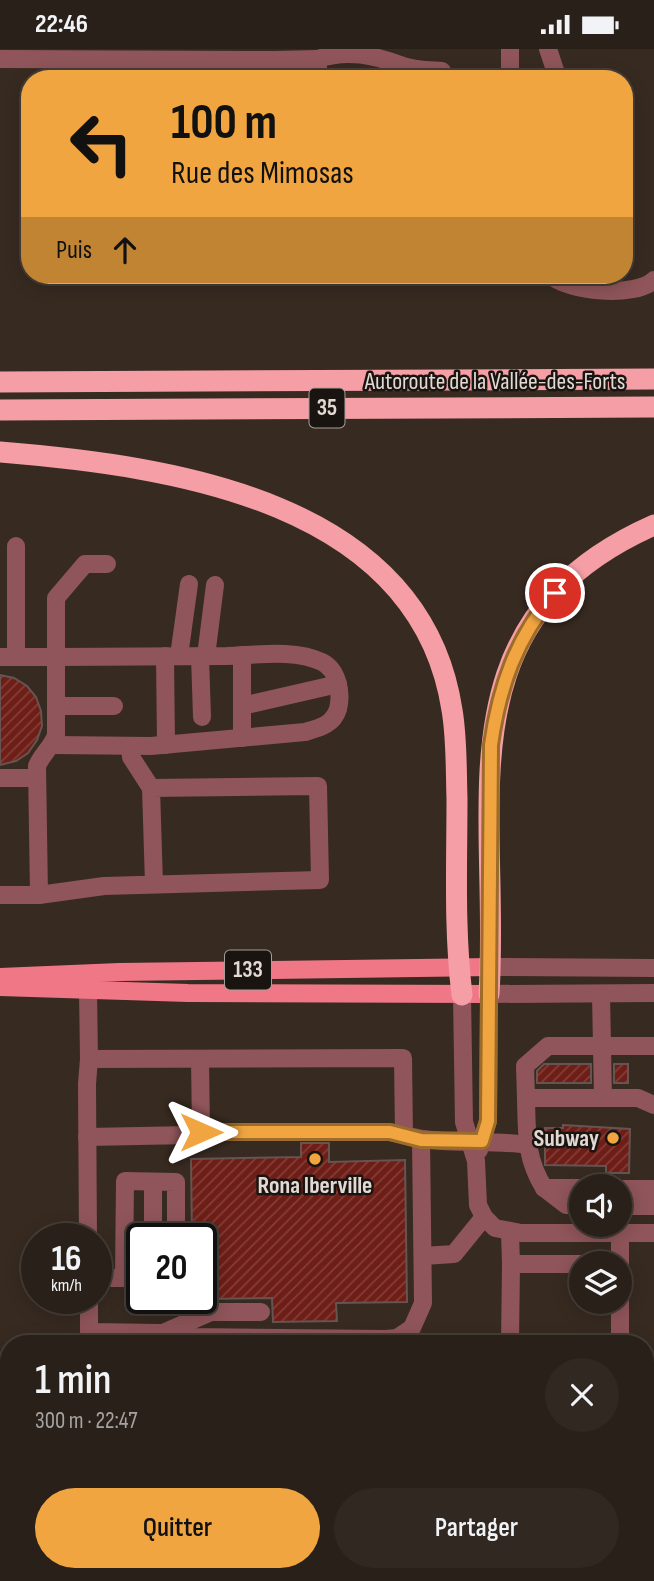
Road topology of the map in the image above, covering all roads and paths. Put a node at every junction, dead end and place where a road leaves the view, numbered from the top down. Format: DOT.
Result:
graph roads {
  1 [pos="510,49"];
  2 [pos="548,49"];
  3 [pos="70,54"];
  4 [pos="0,59"];
  5 [pos="317,59"];
  6 [pos="222,60"];
  7 [pos="275,60"];
  8 [pos="222,70"];
  9 [pos="275,70"];
  10 [pos="318,70"];
  11 [pos="419,70"];
  12 [pos="509,70"];
  13 [pos="555,70"];
  14 [pos="654,280"];
  15 [pos="564,284"];
  16 [pos="654,379"];
  17 [pos="0,383"];
  18 [pos="654,407"];
  19 [pos="0,410"];
  20 [pos="0,452"];
  21 [pos="654,525"];
  22 [pos="16,546"];
  23 [pos="107,564"];
  24 [pos="189,584"];
  25 [pos="215,585"];
  26 [pos="242,655"];
  27 [pos="172,656"];
  28 [pos="203,656"];
  29 [pos="8,657"];
  30 [pos="56,657"];
  31 [pos="338,684"];
  32 [pos="56,706"];
  33 [pos="114,706"];
  34 [pos="242,706"];
  35 [pos="202,717"];
  36 [pos="242,738"];
  37 [pos="53,745"];
  38 [pos="166,745"];
  39 [pos="130,747"];
  40 [pos="0,778"];
  41 [pos="36,778"];
  42 [pos="151,788"];
  43 [pos="154,884"];
  44 [pos="0,895"];
  45 [pos="39,895"];
  46 [pos="491,967"];
  47 [pos="459,968"];
  48 [pos="654,968"];
  49 [pos="0,977"];
  50 [pos="0,987"];
  51 [pos="88,989"];
  52 [pos="654,993"];
  53 [pos="489,994"];
  54 [pos="601,994"];
  55 [pos="462,995"];
  56 [pos="602,1046"];
  57 [pos="654,1046"];
  58 [pos="89,1059"];
  59 [pos="200,1059"];
  60 [pos="526,1098"];
  61 [pos="603,1098"];
  62 [pos="654,1105"];
  63 [pos="201,1132"];
  64 [pos="87,1137"];
  65 [pos="412,1137"];
  66 [pos="476,1141"];
  67 [pos="528,1145"];
  68 [pos="153,1182"];
  69 [pos="544,1188"];
  70 [pos="569,1188"];
  71 [pos="632,1189"];
  72 [pos="654,1189"];
  73 [pos="569,1205"];
  74 [pos="632,1206"];
  75 [pos="654,1206"];
  76 [pos="484,1217"];
  77 [pos="88,1223"];
  78 [pos="128,1223"];
  79 [pos="153,1223"];
  80 [pos="176,1223"];
  81 [pos="510,1232"];
  82 [pos="569,1233"];
  83 [pos="632,1233"];
  84 [pos="654,1233"];
  85 [pos="423,1256"];
  86 [pos="569,1263"];
  87 [pos="511,1264"];
  88 [pos="261,1312"];
  89 [pos="89,1314"];
  90 [pos="620,1314"];
  91 [pos="162,1333"];
  92 [pos="176,1335"];
  93 [pos="402,1335"];
  94 [pos="510,1335"];
  95 [pos="620,1335"];
  1 -- 12 [label="street"];
  2 -- 13 [label="street"];
  3 -- 4 [label="street"];
  3 -- 6 [label="street"];
  5 -- 7 [label="street"];
  5 -- 10 [label="street"];
  5 -- 11 [label="street"];
  6 -- 7 [label="street"];
  6 -- 8 [label="street"];
  7 -- 9 [label="street"];
  14 -- 15 [label="street"];
  16 -- 17 [label="highway, Autoroute de la Vallée-des-Forts / 35"];
  18 -- 19 [label="highway, Autoroute de la Vallée-des-Forts / 35"];
  20 -- 47 [label="highway"];
  21 -- 46 [label="highway"];
  22 -- 29 [label="street"];
  23 -- 30 [label="street"];
  24 -- 27 [label="street"];
  25 -- 28 [label="street"];
  26 -- 28 [label="street"];
  26 -- 31 [label="street"];
  26 -- 34 [label="street"];
  27 -- 28 [label="street"];
  27 -- 30 [label="street"];
  27 -- 38 [label="street"];
  28 -- 35 [label="street"];
  29 -- 30 [label="street"];
  30 -- 32 [label="street"];
  31 -- 34 [label="street"];
  31 -- 36 [label="street"];
  32 -- 33 [label="street"];
  32 -- 37 [label="street"];
  34 -- 36 [label="street"];
  36 -- 38 [label="street"];
  37 -- 39 [label="street"];
  37 -- 41 [label="street"];
  38 -- 39 [label="street"];
  39 -- 42 [label="street"];
  40 -- 41 [label="street"];
  41 -- 45 [label="street"];
  42 -- 43 [label="street"];
  42 -- 43 [label="street"];
  43 -- 45 [label="street"];
  44 -- 45 [label="street"];
  46 -- 47 [label="main road, 133"];
  46 -- 48 [label="street"];
  46 -- 53 [label="highway"];
  47 -- 49 [label="main road, 133"];
  47 -- 55 [label="highway"];
  50 -- 51 [label="main road, 133"];
  51 -- 55 [label="main road, 133"];
  51 -- 58 [label="street"];
  52 -- 54 [label="street"];
  53 -- 54 [label="street"];
  53 -- 55 [label="main road, 133"];
  53 -- 66 [label="street"];
  54 -- 56 [label="street"];
  55 -- 66 [label="street"];
  56 -- 57 [label="street"];
  56 -- 60 [label="street"];
  56 -- 61 [label="street"];
  58 -- 59 [label="street"];
  58 -- 64 [label="street"];
  59 -- 63 [label="street"];
  59 -- 65 [label="street"];
  60 -- 61 [label="street"];
  60 -- 67 [label="street"];
  61 -- 62 [label="street"];
  63 -- 64 [label="street"];
  63 -- 65 [label="street"];
  64 -- 77 [label="street"];
  65 -- 66 [label="street"];
  65 -- 85 [label="street"];
  66 -- 67 [label="street"];
  66 -- 76 [label="street"];
  67 -- 69 [label="street"];
  68 -- 78 [label="street"];
  68 -- 79 [label="street"];
  68 -- 80 [label="street"];
  69 -- 70 [label="street"];
  69 -- 73 [label="street"];
  71 -- 72 [label="street"];
  74 -- 75 [label="street"];
  76 -- 81 [label="street"];
  76 -- 85 [label="street"];
  81 -- 82 [label="street"];
  81 -- 87 [label="street"];
  83 -- 84 [label="street"];
  85 -- 93 [label="street"];
  86 -- 87 [label="street"];
  87 -- 94 [label="street"];
  88 -- 91 [label="street"];
  89 -- 91 [label="street"];
  90 -- 95 [label="street"];
  91 -- 92 [label="street"];
}
